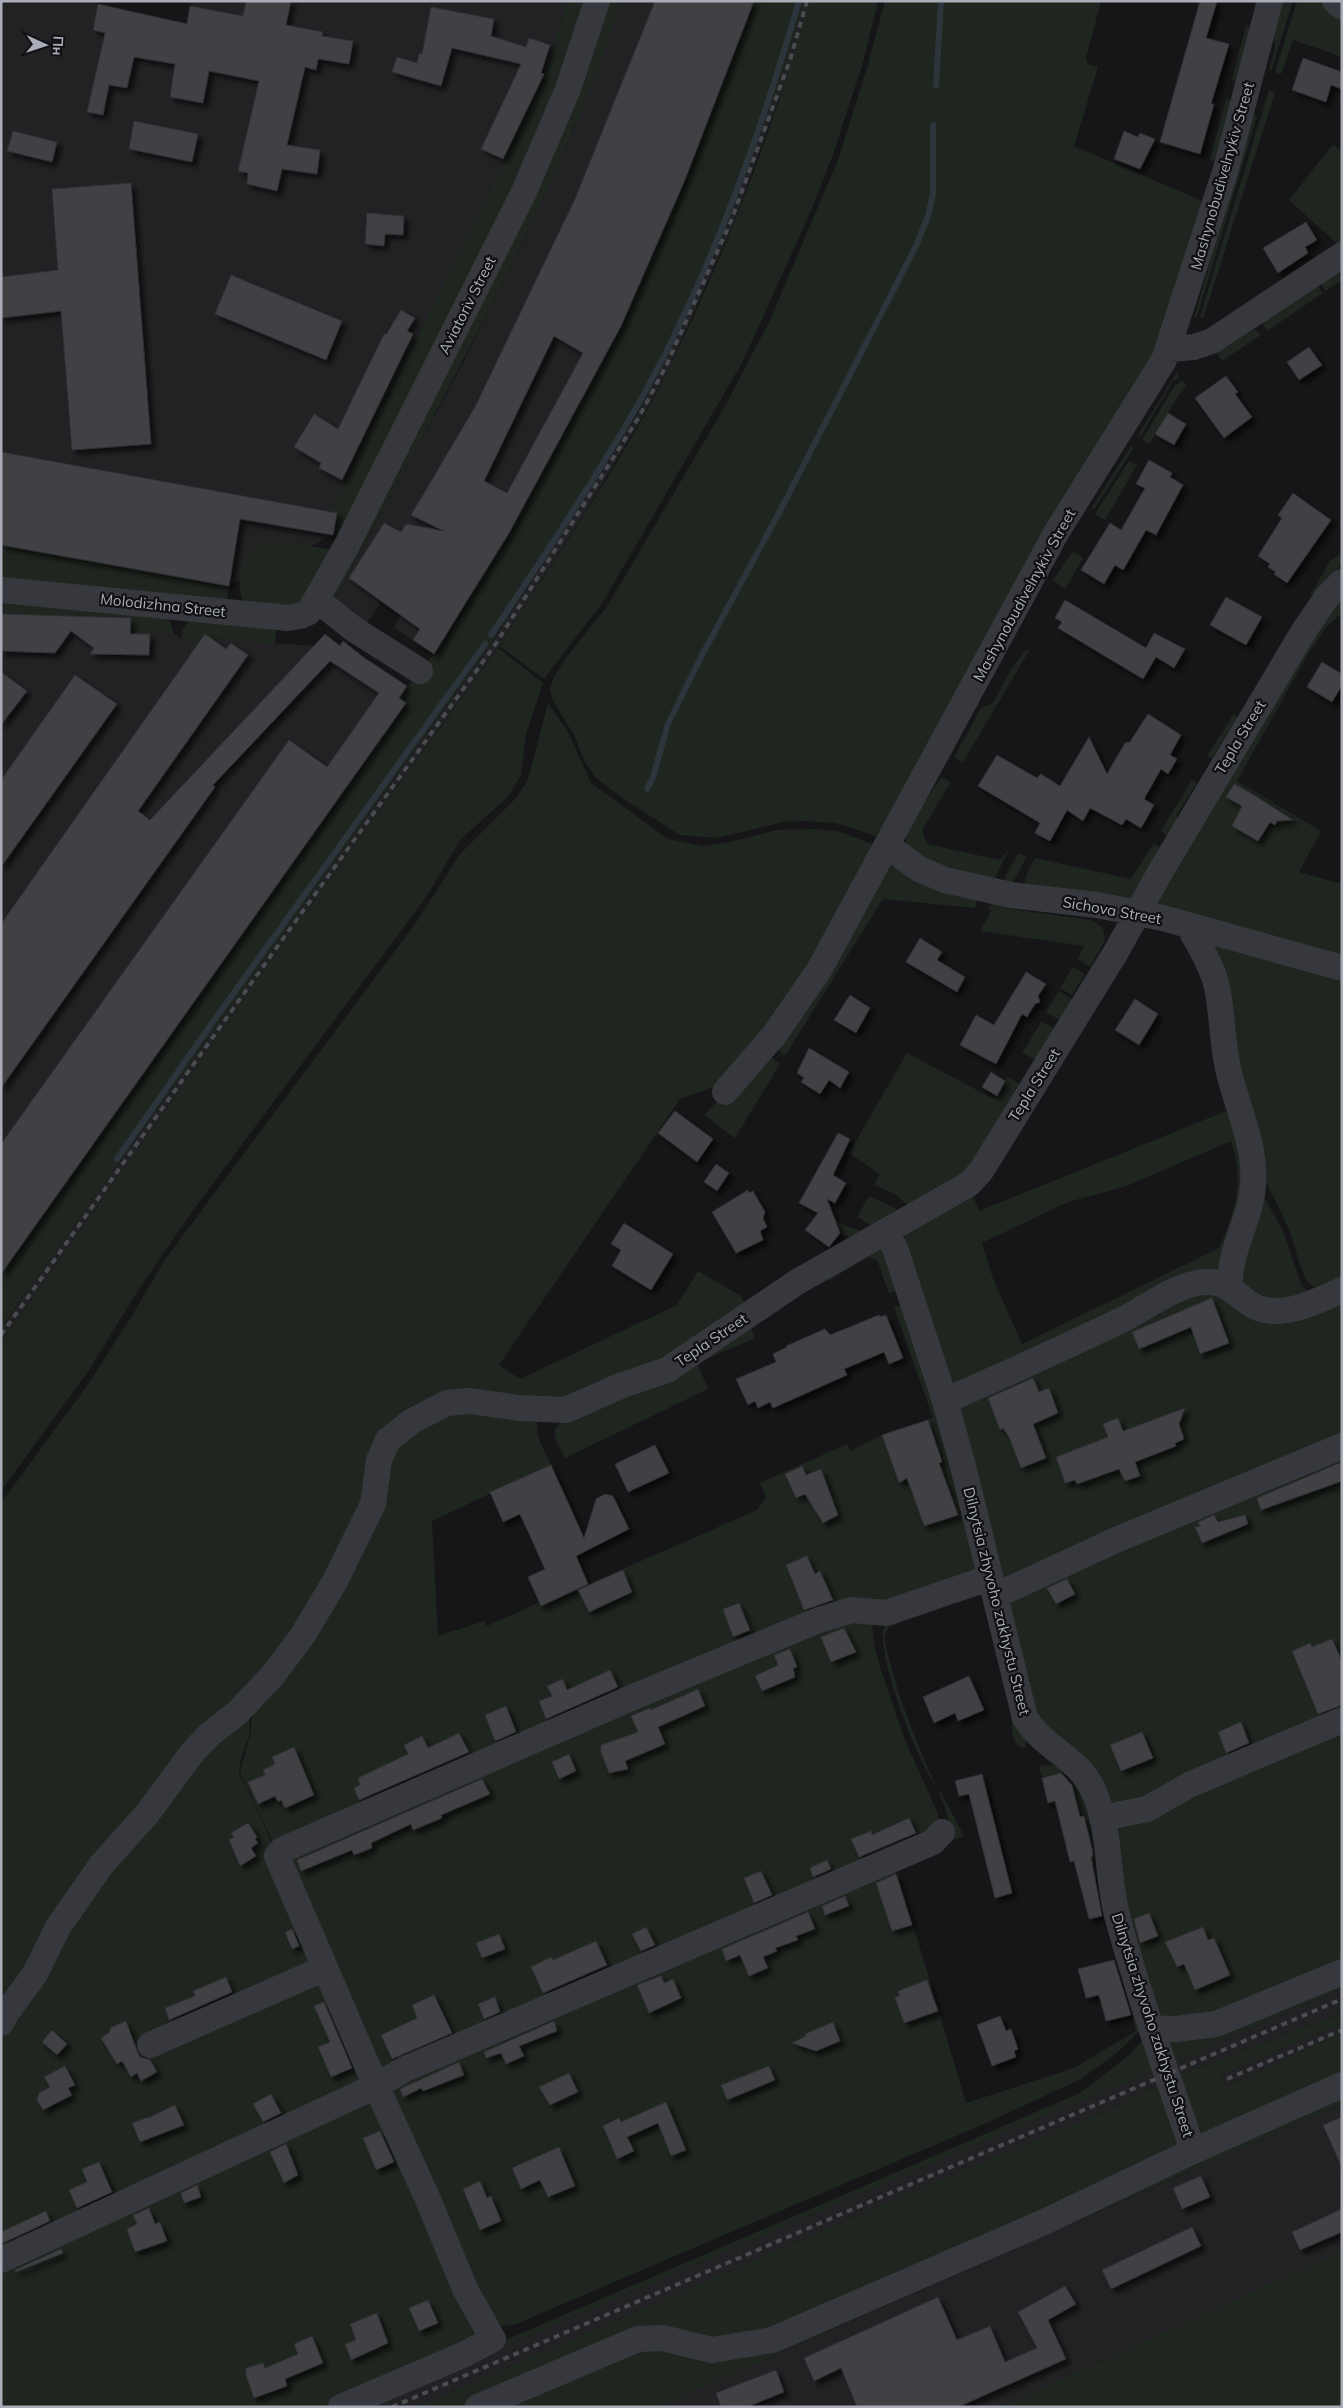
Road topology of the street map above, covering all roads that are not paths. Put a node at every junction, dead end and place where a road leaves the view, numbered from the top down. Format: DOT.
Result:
graph roads {
  1 [pos="597,1"];
  2 [pos="1270,1"];
  3 [pos="1335,1"];
  4 [pos="1342,7"];
  5 [pos="1342,255"];
  6 [pos="1169,349"];
  7 [pos="1342,582"];
  8 [pos="1,590"];
  9 [pos="317,600"];
  10 [pos="420,671"];
  11 [pos="888,846"];
  12 [pos="1136,913"];
  13 [pos="1188,925"];
  14 [pos="1342,968"];
  15 [pos="724,1092"];
  16 [pos="886,1232"];
  17 [pos="1230,1287"];
  18 [pos="1342,1290"];
  19 [pos="945,1401"];
  20 [pos="1342,1446"];
  21 [pos="992,1587"];
  22 [pos="1342,1720"];
  23 [pos="1102,1818"];
  24 [pos="942,1832"];
  25 [pos="325,1968"];
  26 [pos="1342,1972"];
  27 [pos="1,2024"];
  28 [pos="1151,2028"];
  29 [pos="150,2045"];
  30 [pos="1342,2085"];
  31 [pos="376,2086"];
  32 [pos="1193,2151"];
  33 [pos="1,2260"];
  34 [pos="341,2407"];
  35 [pos="478,2407"];
  1 -- 9 [label="street, Aviatoriv Street"];
  2 -- 6 [label="street, Mashynobudivelnykiv Street"];
  3 -- 4 [label="street"];
  5 -- 6 [label="street"];
  6 -- 11 [label="street, Mashynobudivelnykiv Street"];
  7 -- 12 [label="street, Tepla Street"];
  8 -- 9 [label="street, Molodizhna Street"];
  9 -- 10 [label="street"];
  11 -- 12 [label="street, Sichova Street"];
  11 -- 15 [label="street, Mashynobudivelnykiv Street"];
  12 -- 13 [label="street, Sichova Street"];
  12 -- 16 [label="street, Tepla Street"];
  13 -- 14 [label="street, Sichova Street"];
  13 -- 17 [label="street"];
  16 -- 19 [label="street, Dilnytsia zhyvoho zakhystu Street"];
  16 -- 27 [label="street, Tepla Street"];
  17 -- 18 [label="street"];
  17 -- 19 [label="street"];
  19 -- 21 [label="street, Dilnytsia zhyvoho zakhystu Street"];
  20 -- 21 [label="street"];
  21 -- 23 [label="street, Dilnytsia zhyvoho zakhystu Street"];
  21 -- 25 [label="street"];
  22 -- 23 [label="street"];
  23 -- 28 [label="street, Dilnytsia zhyvoho zakhystu Street"];
  24 -- 31 [label="street"];
  25 -- 29 [label="street"];
  25 -- 31 [label="street"];
  26 -- 28 [label="street"];
  28 -- 32 [label="street, Dilnytsia zhyvoho zakhystu Street"];
  30 -- 32 [label="street"];
  31 -- 33 [label="street"];
  31 -- 34 [label="street"];
  32 -- 35 [label="street"];
}
